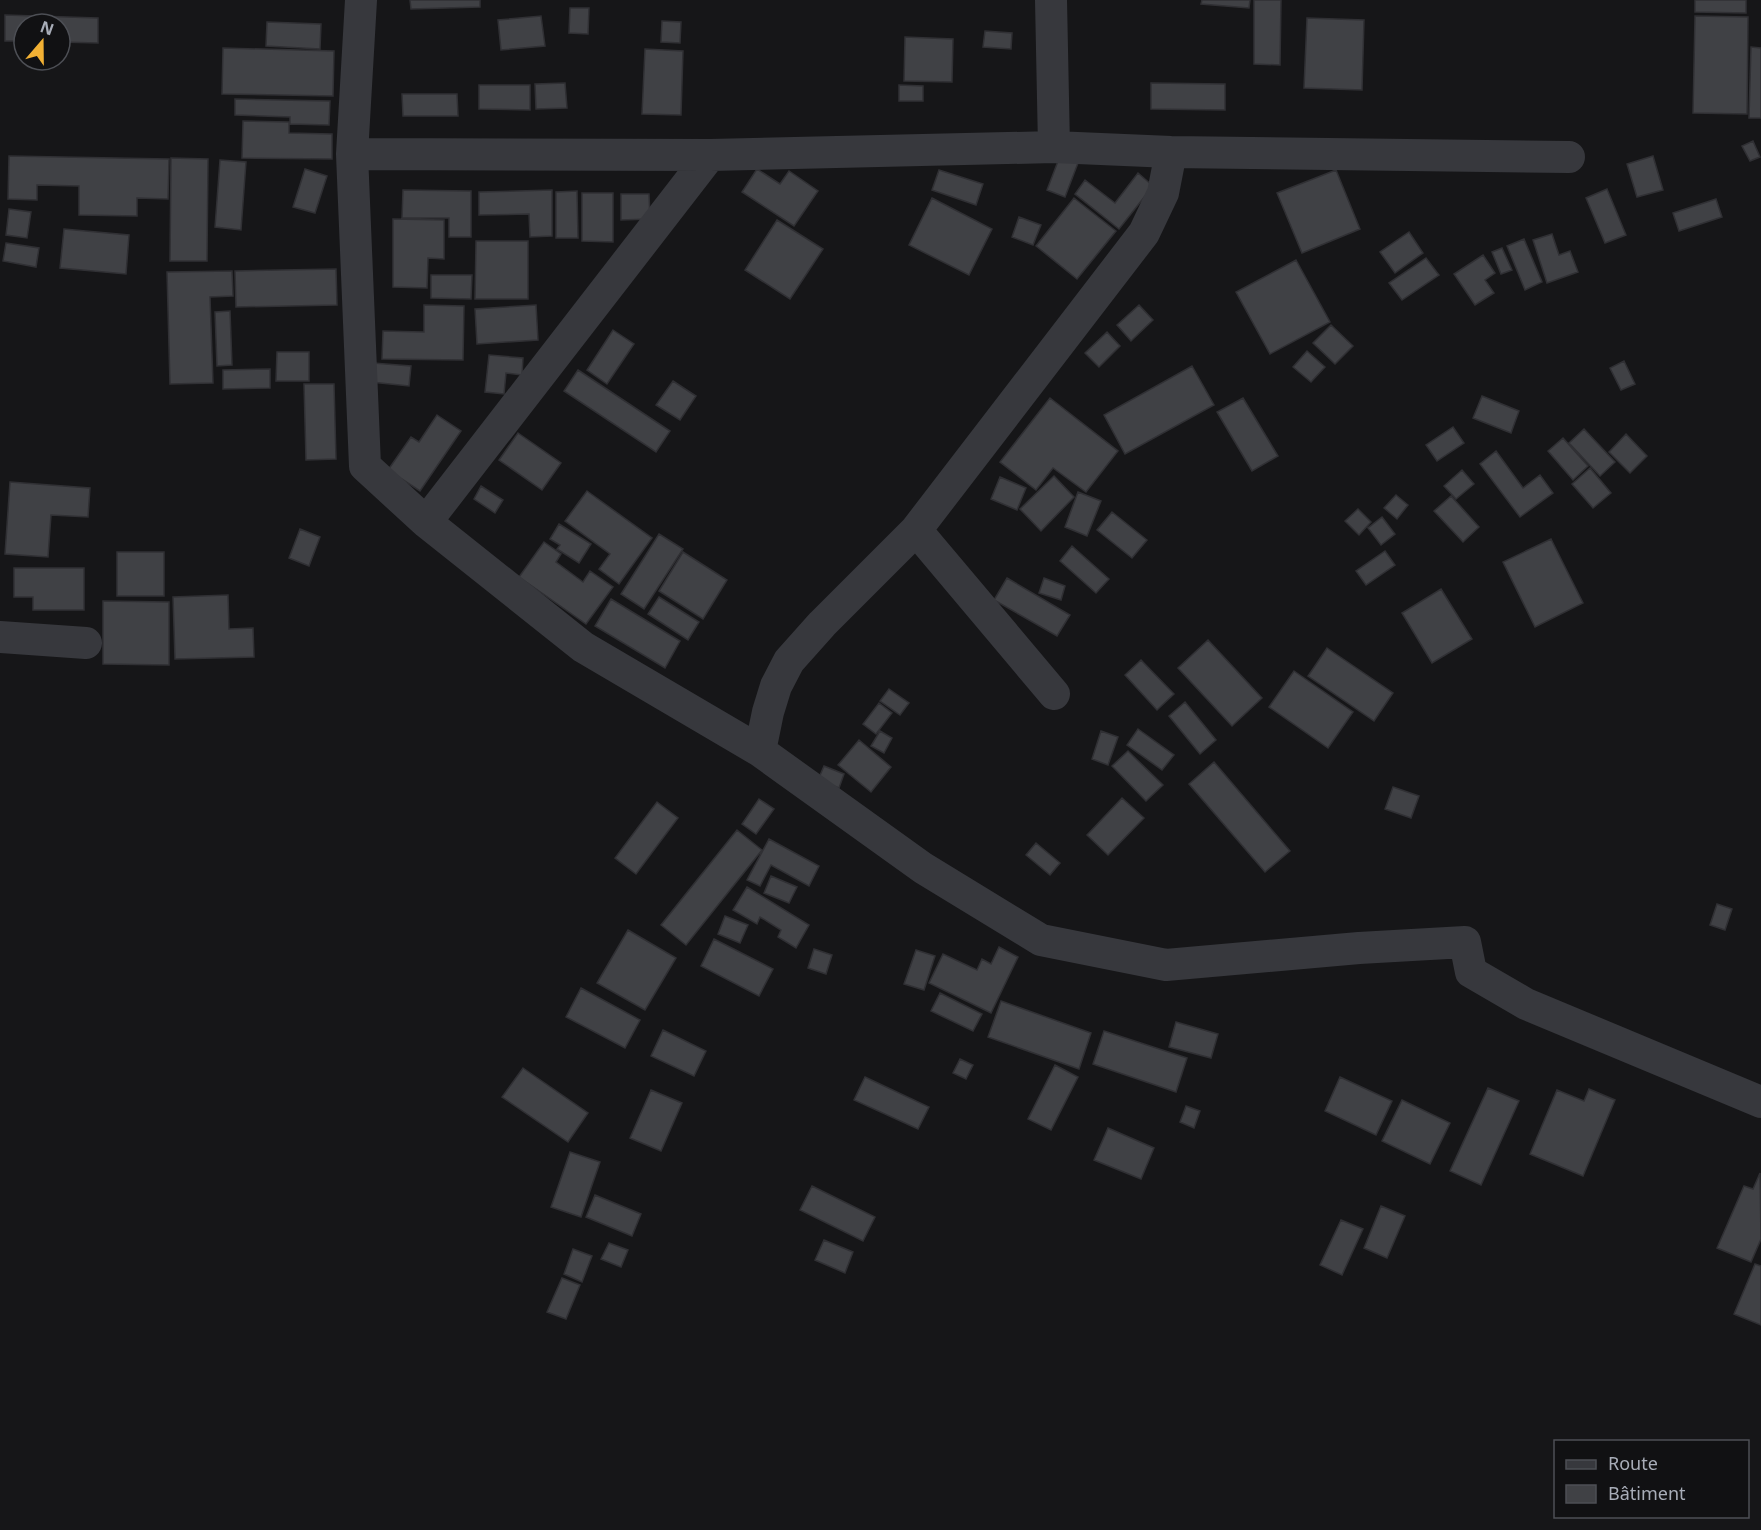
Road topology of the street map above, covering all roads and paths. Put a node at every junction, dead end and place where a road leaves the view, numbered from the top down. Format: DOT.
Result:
graph roads {
  1 [pos="361,0"];
  2 [pos="1050,0"];
  3 [pos="1053,147"];
  4 [pos="1171,152"];
  5 [pos="352,154"];
  6 [pos="710,155"];
  7 [pos="1569,157"];
  8 [pos="426,522"];
  9 [pos="916,530"];
  10 [pos="0,637"];
  11 [pos="86,643"];
  12 [pos="1054,694"];
  13 [pos="760,752"];
  14 [pos="1761,1102"];
  1 -- 5 [label="street"];
  2 -- 3 [label="street"];
  3 -- 4 [label="street"];
  3 -- 6 [label="street"];
  4 -- 7 [label="street"];
  4 -- 9 [label="street"];
  5 -- 6 [label="street"];
  5 -- 8 [label="street"];
  6 -- 8 [label="street"];
  8 -- 13 [label="street"];
  9 -- 12 [label="street"];
  9 -- 13 [label="street"];
  10 -- 11 [label="street"];
  13 -- 14 [label="street"];
}
